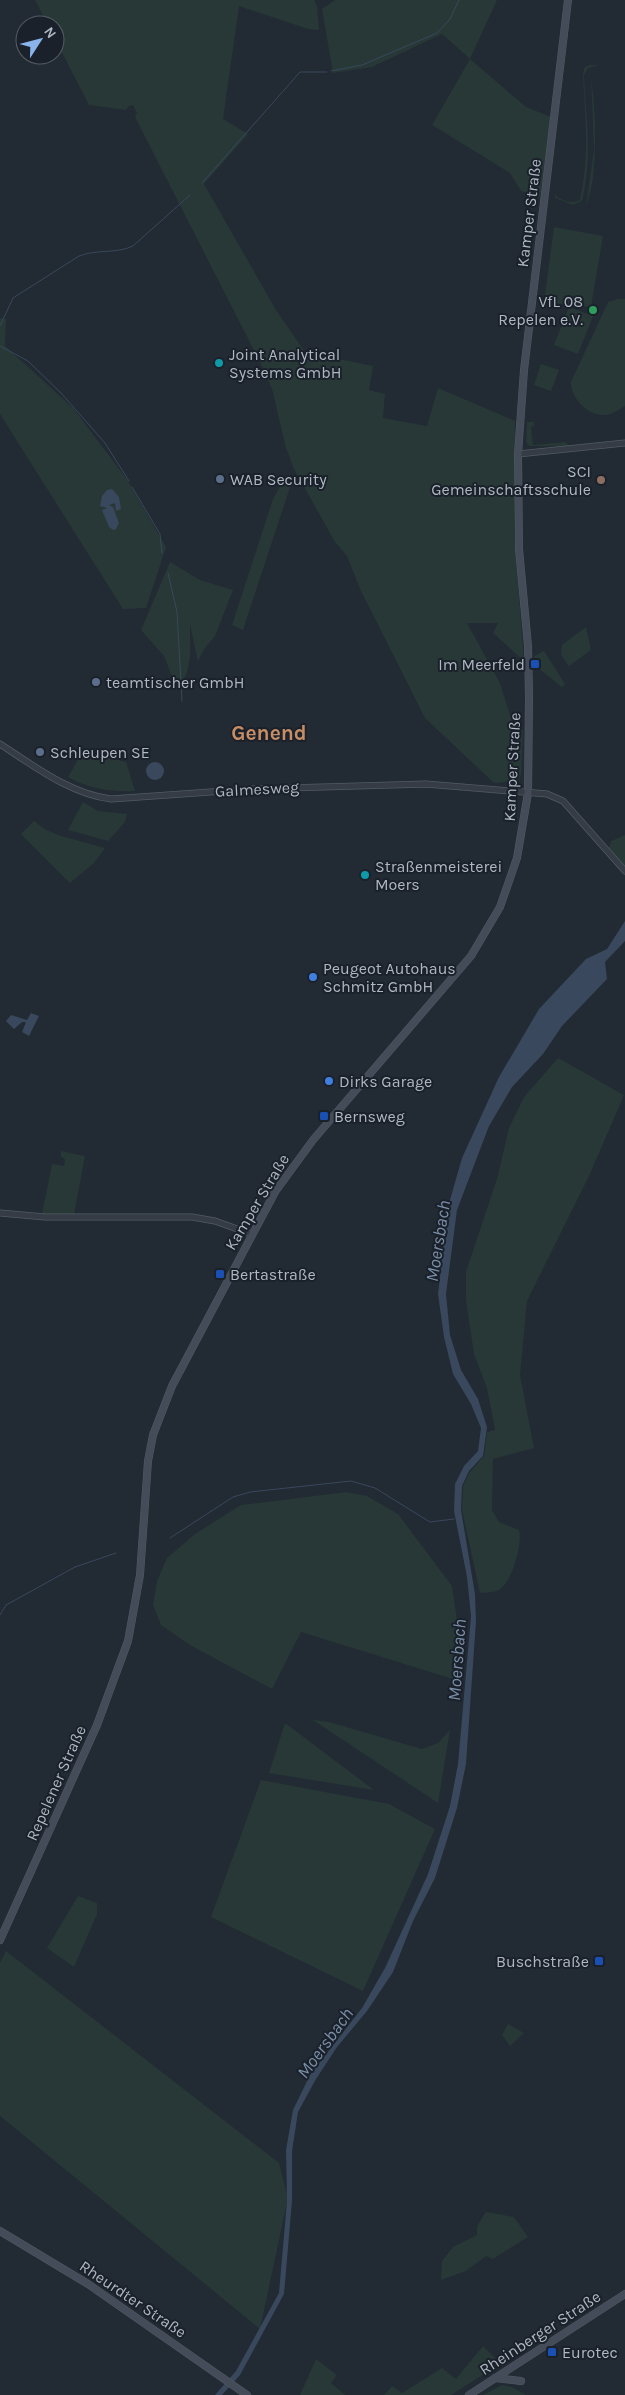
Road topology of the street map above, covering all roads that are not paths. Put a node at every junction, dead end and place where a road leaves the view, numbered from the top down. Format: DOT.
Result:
graph roads {
  1 [pos="568,0"];
  2 [pos="625,443"];
  3 [pos="518,454"];
  4 [pos="0,744"];
  5 [pos="528,793"];
  6 [pos="625,871"];
  7 [pos="1,1213"];
  8 [pos="251,1234"];
  9 [pos="130,1635"];
  10 [pos="0,1940"];
  11 [pos="0,2231"];
  12 [pos="625,2294"];
  13 [pos="495,2378"];
  14 [pos="521,2380"];
  15 [pos="245,2393"];
  16 [pos="469,2395"];
  1 -- 3 [label="main road, Kamper Straße"];
  2 -- 3 [label="street"];
  3 -- 5 [label="main road, Kamper Straße"];
  4 -- 5 [label="street, Galmesweg"];
  5 -- 6 [label="street"];
  5 -- 8 [label="main road, Kamper Straße"];
  7 -- 8 [label="street"];
  8 -- 9 [label="main road, Kamper Straße"];
  9 -- 10 [label="main road, Repelener Straße"];
  11 -- 15 [label="main road, Rheurdter Straße"];
  12 -- 13 [label="main road, Rheinberger Straße"];
  13 -- 14 [label="main road"];
  13 -- 16 [label="main road, Rheinberger Straße"];
}
